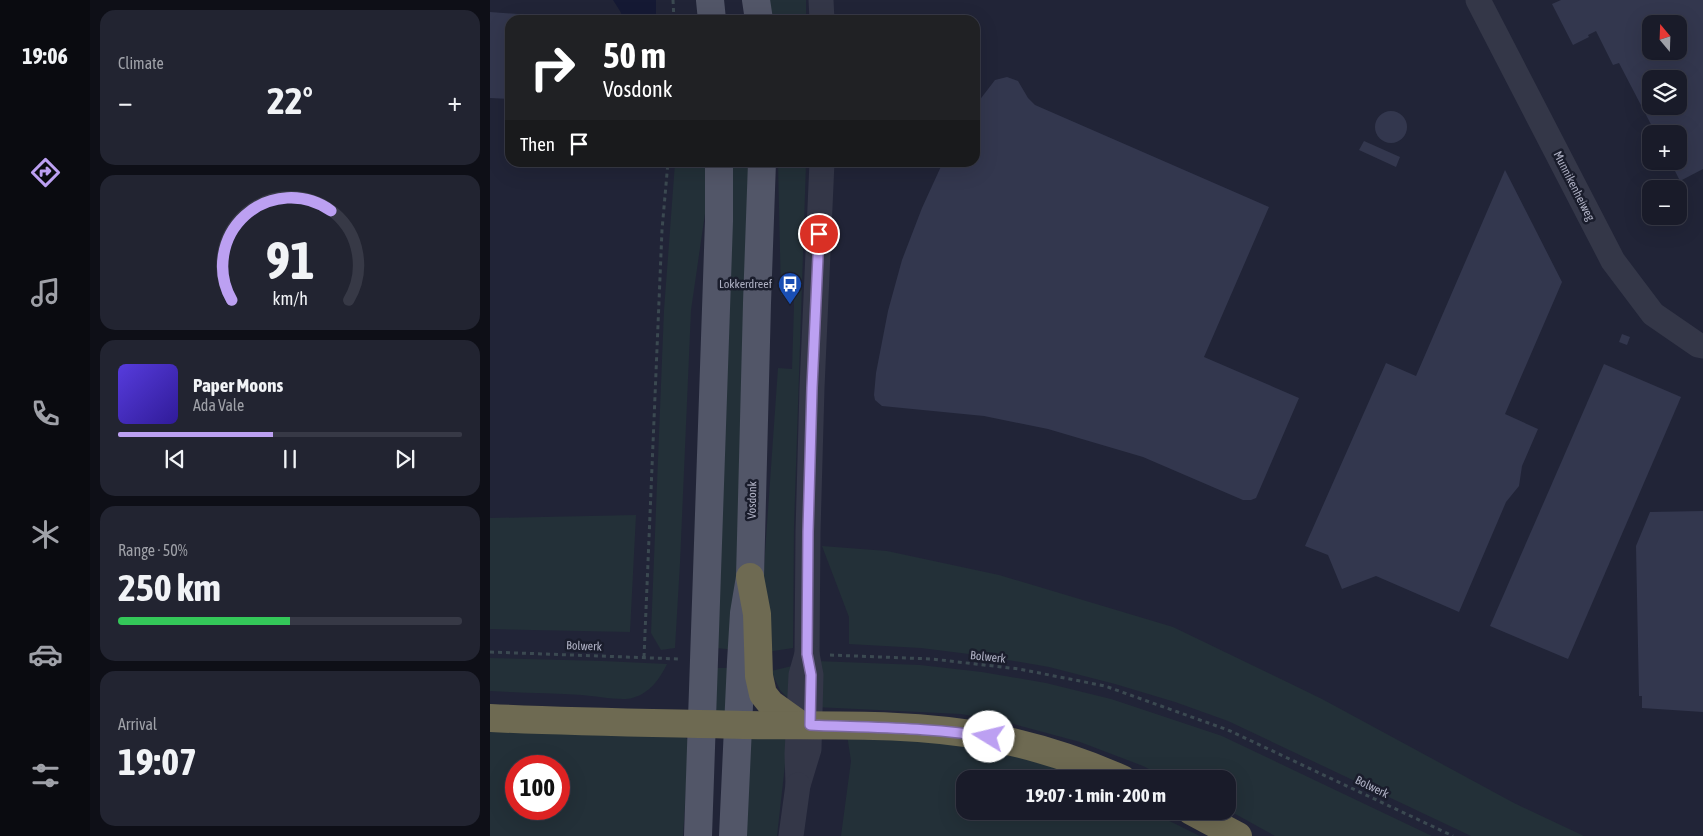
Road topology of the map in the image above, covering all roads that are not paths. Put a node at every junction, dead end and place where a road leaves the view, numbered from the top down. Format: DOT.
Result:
graph roads {
  1 [pos="710,0"];
  2 [pos="756,0"];
  3 [pos="821,0"];
  4 [pos="1478,0"];
  5 [pos="712,15"];
  6 [pos="758,15"];
  7 [pos="822,15"];
  8 [pos="719,167"];
  9 [pos="762,167"];
  10 [pos="822,167"];
  11 [pos="1703,346"];
  12 [pos="750,577"];
  13 [pos="490,718"];
  14 [pos="702,724"];
  15 [pos="738,725"];
  16 [pos="804,725"];
  17 [pos="1098,770"];
  18 [pos="1208,820"];
  19 [pos="698,836"];
  20 [pos="733,836"];
  21 [pos="792,836"];
  22 [pos="1238,836"];
  1 -- 5 [label="main road"];
  2 -- 6 [label="main road"];
  3 -- 7 [label="street"];
  4 -- 11 [label="street, Munnikenheiweg"];
  8 -- 14 [label="main road"];
  9 -- 12 [label="main road, Vosdonk"];
  10 -- 16 [label="street"];
  12 -- 15 [label="main road, Vosdonk"];
  12 -- 16 [label="highway"];
  13 -- 14 [label="highway"];
  14 -- 15 [label="highway"];
  14 -- 19 [label="main road"];
  15 -- 16 [label="highway"];
  15 -- 20 [label="main road, Vosdonk"];
  16 -- 17 [label="highway"];
  16 -- 21 [label="street"];
  18 -- 22 [label="highway"];
}
